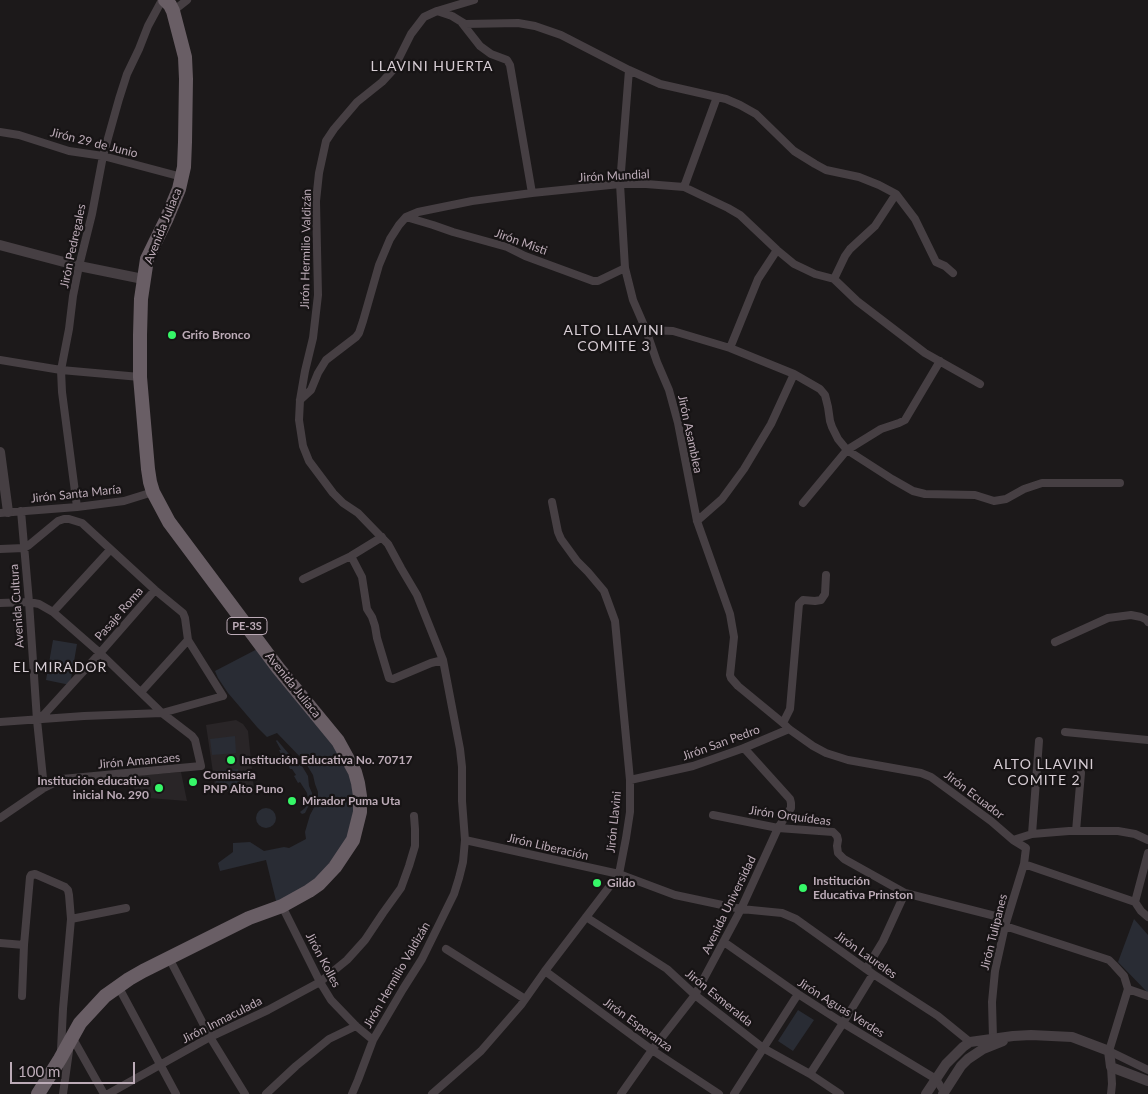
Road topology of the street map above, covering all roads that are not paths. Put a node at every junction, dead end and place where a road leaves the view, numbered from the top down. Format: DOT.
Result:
graph roads {
  1 [pos="187,0"];
  2 [pos="474,0"];
  3 [pos="169,3"];
  4 [pos="437,11"];
  5 [pos="462,24"];
  6 [pos="629,70"];
  7 [pos="717,97"];
  8 [pos="0,132"];
  9 [pos="103,156"];
  10 [pos="182,177"];
  11 [pos="620,184"];
  12 [pos="684,187"];
  13 [pos="532,193"];
  14 [pos="896,194"];
  15 [pos="406,217"];
  16 [pos="0,245"];
  17 [pos="777,250"];
  18 [pos="78,266"];
  19 [pos="625,268"];
  20 [pos="953,272"];
  21 [pos="834,279"];
  22 [pos="143,280"];
  23 [pos="646,330"];
  24 [pos="730,348"];
  25 [pos="0,360"];
  26 [pos="940,361"];
  27 [pos="61,370"];
  28 [pos="794,374"];
  29 [pos="140,377"];
  30 [pos="980,384"];
  31 [pos="300,400"];
  32 [pos="847,450"];
  33 [pos="0,452"];
  34 [pos="1120,483"];
  35 [pos="153,492"];
  36 [pos="552,502"];
  37 [pos="803,503"];
  38 [pos="77,507"];
  39 [pos="21,511"];
  40 [pos="4,512"];
  41 [pos="697,521"];
  42 [pos="382,538"];
  43 [pos="24,548"];
  44 [pos="0,549"];
  45 [pos="110,550"];
  46 [pos="351,556"];
  47 [pos="826,575"];
  48 [pos="303,579"];
  49 [pos="155,590"];
  50 [pos="29,602"];
  51 [pos="0,603"];
  52 [pos="53,612"];
  53 [pos="1148,622"];
  54 [pos="188,640"];
  55 [pos="1055,642"];
  56 [pos="100,654"];
  57 [pos="443,660"];
  58 [pos="738,686"];
  59 [pos="141,692"];
  60 [pos="162,713"];
  61 [pos="38,719"];
  62 [pos="0,722"];
  63 [pos="786,726"];
  64 [pos="1064,732"];
  65 [pos="1148,740"];
  66 [pos="1039,741"];
  67 [pos="744,748"];
  68 [pos="1080,773"];
  69 [pos="630,780"];
  70 [pos="44,788"];
  71 [pos="713,815"];
  72 [pos="414,816"];
  73 [pos="0,818"];
  74 [pos="778,828"];
  75 [pos="1076,831"];
  76 [pos="1032,834"];
  77 [pos="464,840"];
  78 [pos="1013,840"];
  79 [pos="1148,840"];
  80 [pos="1148,853"];
  81 [pos="1024,864"];
  82 [pos="619,874"];
  83 [pos="905,893"];
  84 [pos="1135,902"];
  85 [pos="282,906"];
  86 [pos="126,908"];
  87 [pos="741,909"];
  88 [pos="586,917"];
  89 [pos="1148,917"];
  90 [pos="70,918"];
  91 [pos="1006,922"];
  92 [pos="0,942"];
  93 [pos="724,942"];
  94 [pos="24,945"];
  95 [pos="446,949"];
  96 [pos="169,958"];
  97 [pos="545,971"];
  98 [pos="870,972"];
  99 [pos="320,982"];
  100 [pos="118,986"];
  101 [pos="1128,989"];
  102 [pos="798,994"];
  103 [pos="696,995"];
  104 [pos="22,996"];
  105 [pos="1148,996"];
  106 [pos="525,999"];
  107 [pos="843,1024"];
  108 [pos="356,1026"];
  109 [pos="1013,1036"];
  110 [pos="72,1037"];
  111 [pos="210,1037"];
  112 [pos="994,1038"];
  113 [pos="373,1040"];
  114 [pos="970,1042"];
  115 [pos="764,1048"];
  116 [pos="652,1050"];
  117 [pos="1109,1052"];
  118 [pos="60,1059"];
  119 [pos="159,1065"];
  120 [pos="1111,1067"];
  121 [pos="1148,1070"];
  122 [pos="810,1074"];
  123 [pos="936,1079"];
  124 [pos="1148,1081"];
  125 [pos="944,1093"];
  126 [pos="38,1094"];
  127 [pos="63,1094"];
  128 [pos="106,1094"];
  129 [pos="176,1094"];
  130 [pos="245,1094"];
  131 [pos="266,1094"];
  132 [pos="352,1094"];
  133 [pos="432,1094"];
  134 [pos="621,1094"];
  135 [pos="720,1094"];
  136 [pos="734,1094"];
  137 [pos="840,1094"];
  138 [pos="926,1094"];
  139 [pos="1111,1094"];
  1 -- 3 [label="street"];
  2 -- 4 [label="street, Jirón Hermilio Valdizán"];
  3 -- 9 [label="street, Jirón Pedregales"];
  3 -- 10 [label="highway, Avenida Juliaca / PE-3S"];
  4 -- 5 [label="street"];
  4 -- 31 [label="street, Jirón Hermilio Valdizán"];
  5 -- 6 [label="street"];
  5 -- 13 [label="street"];
  6 -- 7 [label="street"];
  6 -- 11 [label="street, Jirón Asamblea"];
  7 -- 12 [label="street"];
  7 -- 14 [label="street"];
  8 -- 9 [label="street, Jirón 29 de Junio"];
  9 -- 10 [label="street, Jirón 29 de Junio"];
  9 -- 18 [label="street, Jirón Pedregales"];
  10 -- 22 [label="highway, Avenida Juliaca / PE-3S"];
  11 -- 12 [label="street, Jirón Mundial"];
  11 -- 13 [label="street, Jirón Mundial"];
  11 -- 19 [label="street, Jirón Asamblea"];
  12 -- 17 [label="street, Jirón Mundial"];
  13 -- 15 [label="street, Jirón Mundial"];
  14 -- 20 [label="street"];
  14 -- 21 [label="street"];
  15 -- 19 [label="street, Jirón Misti"];
  15 -- 31 [label="street"];
  16 -- 18 [label="street"];
  17 -- 21 [label="street, Jirón Mundial"];
  17 -- 24 [label="street"];
  18 -- 22 [label="street"];
  18 -- 27 [label="street, Jirón Pedregales"];
  19 -- 23 [label="street, Jirón Asamblea"];
  21 -- 26 [label="street, Jirón Mundial"];
  22 -- 29 [label="highway, Avenida Juliaca / PE-3S"];
  23 -- 24 [label="street"];
  23 -- 41 [label="street, Jirón Asamblea"];
  24 -- 28 [label="street"];
  25 -- 27 [label="street"];
  26 -- 30 [label="street, Jirón Mundial"];
  26 -- 32 [label="street"];
  27 -- 29 [label="street"];
  27 -- 38 [label="street, Jirón Pedregales"];
  28 -- 32 [label="street"];
  28 -- 41 [label="street"];
  29 -- 35 [label="highway, Avenida Juliaca / PE-3S"];
  31 -- 42 [label="street, Jirón Hermilio Valdizán"];
  32 -- 34 [label="street"];
  32 -- 37 [label="street"];
  33 -- 40 [label="street"];
  35 -- 38 [label="street, Jirón Santa María"];
  35 -- 85 [label="highway, Avenida Juliaca / PE-3S"];
  36 -- 69 [label="street, Jirón Llavini"];
  38 -- 39 [label="street, Jirón Santa María"];
  39 -- 40 [label="street, Jirón Santa María"];
  39 -- 43 [label="street, Avenida Cultura"];
  41 -- 58 [label="street, Jirón Asamblea"];
  42 -- 46 [label="street"];
  42 -- 57 [label="street, Jirón Hermilio Valdizán"];
  43 -- 44 [label="street"];
  43 -- 45 [label="street"];
  43 -- 50 [label="street, Avenida Cultura"];
  45 -- 49 [label="street"];
  45 -- 52 [label="street"];
  46 -- 48 [label="street"];
  46 -- 57 [label="street"];
  47 -- 63 [label="street"];
  49 -- 54 [label="street"];
  49 -- 56 [label="street, Pasaje Roma"];
  50 -- 51 [label="street"];
  50 -- 52 [label="street"];
  50 -- 61 [label="street, Avenida Cultura"];
  52 -- 56 [label="street"];
  53 -- 55 [label="street"];
  54 -- 59 [label="street"];
  54 -- 60 [label="street"];
  56 -- 59 [label="street"];
  56 -- 61 [label="street, Pasaje Roma"];
  57 -- 77 [label="street, Jirón Hermilio Valdizán"];
  58 -- 63 [label="street, Jirón Ecuador"];
  59 -- 60 [label="street"];
  60 -- 61 [label="street"];
  60 -- 70 [label="street, Jirón Amancaes"];
  61 -- 62 [label="street"];
  61 -- 70 [label="street, Avenida Cultura"];
  63 -- 67 [label="street, Jirón San Pedro"];
  63 -- 78 [label="street, Jirón Ecuador"];
  64 -- 65 [label="street"];
  66 -- 76 [label="street"];
  67 -- 69 [label="street, Jirón San Pedro"];
  67 -- 74 [label="street, Avenida Universidad"];
  68 -- 75 [label="street"];
  69 -- 82 [label="street, Jirón Llavini"];
  70 -- 73 [label="street, Jirón Amancaes"];
  71 -- 74 [label="street, Jirón Orquídeas"];
  72 -- 99 [label="street, Jirón Inmaculada"];
  74 -- 83 [label="street, Jirón Orquídeas"];
  74 -- 87 [label="street, Avenida Universidad"];
  75 -- 76 [label="street"];
  75 -- 79 [label="street"];
  76 -- 78 [label="street"];
  77 -- 82 [label="street, Jirón Liberación"];
  77 -- 113 [label="street, Jirón Hermilio Valdizán"];
  78 -- 81 [label="street"];
  80 -- 84 [label="street"];
  81 -- 84 [label="street"];
  81 -- 91 [label="street, Jirón Tulipanes"];
  82 -- 87 [label="street, Jirón Liberación"];
  82 -- 88 [label="street, Jirón Llavini"];
  83 -- 91 [label="street"];
  83 -- 98 [label="street"];
  84 -- 89 [label="street"];
  85 -- 96 [label="highway, Avenida Juliaca / PE-3S"];
  85 -- 99 [label="street, Jirón Kolles"];
  86 -- 90 [label="street"];
  87 -- 93 [label="street, Avenida Universidad"];
  87 -- 98 [label="street, Jirón Laureles"];
  88 -- 97 [label="street, Jirón Llavini"];
  88 -- 103 [label="street, Jirón Esmeralda"];
  90 -- 94 [label="street"];
  90 -- 118 [label="street"];
  91 -- 101 [label="street"];
  91 -- 112 [label="street, Jirón Tulipanes"];
  92 -- 94 [label="street"];
  93 -- 102 [label="street, Jirón Aguas Verdes"];
  93 -- 103 [label="street, Avenida Universidad"];
  94 -- 104 [label="street"];
  95 -- 106 [label="street"];
  96 -- 100 [label="highway, Avenida Juliaca / PE-3S"];
  96 -- 111 [label="street"];
  97 -- 106 [label="street, Jirón Llavini"];
  97 -- 116 [label="street, Jirón Esperanza"];
  98 -- 107 [label="street"];
  98 -- 114 [label="street, Jirón Laureles"];
  99 -- 108 [label="street, Jirón Kolles"];
  99 -- 111 [label="street, Jirón Inmaculada"];
  100 -- 110 [label="highway, Avenida Juliaca / PE-3S"];
  100 -- 119 [label="street"];
  101 -- 105 [label="street"];
  101 -- 117 [label="street"];
  102 -- 107 [label="street, Jirón Aguas Verdes"];
  102 -- 115 [label="street"];
  103 -- 115 [label="street, Jirón Esmeralda"];
  103 -- 116 [label="street, Avenida Universidad"];
  106 -- 133 [label="street, Jirón Llavini"];
  107 -- 122 [label="street"];
  107 -- 123 [label="street, Jirón Aguas Verdes"];
  108 -- 113 [label="street, Jirón Kolles"];
  108 -- 131 [label="street"];
  109 -- 112 [label="street"];
  109 -- 117 [label="street"];
  109 -- 125 [label="street"];
  110 -- 118 [label="highway, Avenida Juliaca / PE-3S"];
  110 -- 127 [label="street"];
  110 -- 128 [label="street"];
  111 -- 119 [label="street, Jirón Inmaculada"];
  111 -- 130 [label="street"];
  112 -- 114 [label="street"];
  113 -- 132 [label="street, Jirón Hermilio Valdizán"];
  114 -- 123 [label="street"];
  115 -- 122 [label="street, Jirón Esmeralda"];
  115 -- 136 [label="street"];
  116 -- 134 [label="street, Avenida Universidad"];
  116 -- 135 [label="street, Jirón Esperanza"];
  117 -- 120 [label="street"];
  117 -- 121 [label="street"];
  118 -- 126 [label="highway, Avenida Juliaca / PE-3S"];
  119 -- 128 [label="street, Jirón Inmaculada"];
  119 -- 129 [label="street"];
  120 -- 124 [label="street"];
  120 -- 139 [label="street"];
  122 -- 137 [label="street, Jirón Esmeralda"];
  123 -- 125 [label="street, Jirón Aguas Verdes"];
  123 -- 138 [label="street"];
}
